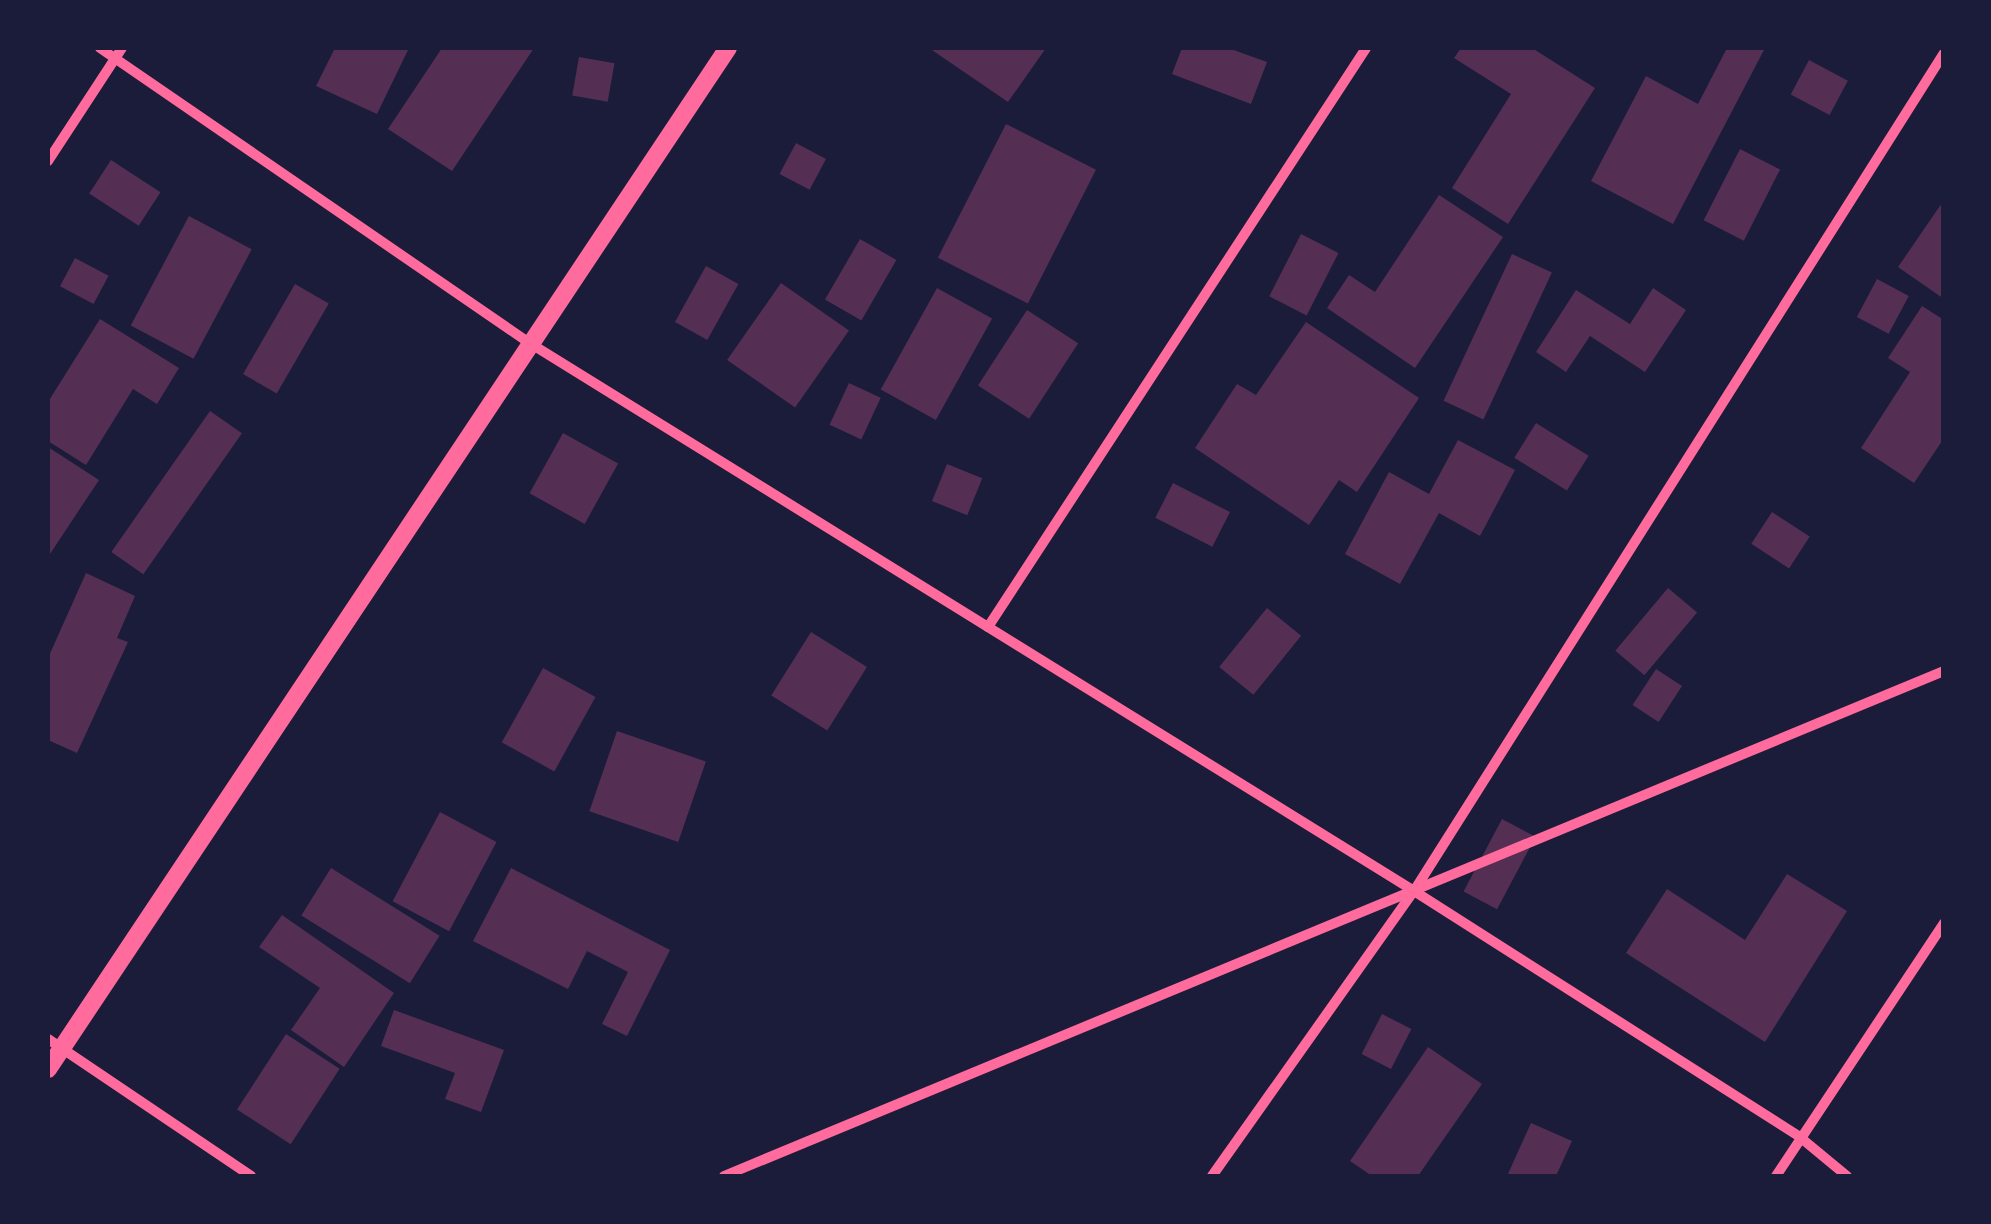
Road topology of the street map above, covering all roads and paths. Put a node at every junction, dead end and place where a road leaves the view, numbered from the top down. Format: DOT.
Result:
graph roads {
  1 [pos="100,48"];
  2 [pos="122,48"];
  3 [pos="728,48"];
  4 [pos="1366,48"];
  5 [pos="1944,53"];
  6 [pos="115,58"];
  7 [pos="48,161"];
  8 [pos="528,342"];
  9 [pos="988,626"];
  10 [pos="1944,671"];
  11 [pos="1414,890"];
  12 [pos="1944,923"];
  13 [pos="54,1044"];
  14 [pos="48,1069"];
  15 [pos="1801,1138"];
  16 [pos="251,1176"];
  17 [pos="724,1176"];
  18 [pos="1212,1176"];
  19 [pos="1776,1176"];
  20 [pos="1846,1176"];
  1 -- 6 [label="street"];
  2 -- 6 [label="street"];
  3 -- 8 [label="street"];
  4 -- 9 [label="street"];
  5 -- 11 [label="street"];
  6 -- 7 [label="street"];
  6 -- 8 [label="street"];
  8 -- 9 [label="street"];
  8 -- 13 [label="street"];
  9 -- 11 [label="street"];
  10 -- 11 [label="street"];
  11 -- 15 [label="street"];
  11 -- 17 [label="street"];
  11 -- 18 [label="street"];
  12 -- 15 [label="street"];
  13 -- 14 [label="street"];
  13 -- 16 [label="street"];
  15 -- 19 [label="street"];
  15 -- 20 [label="street"];
}
